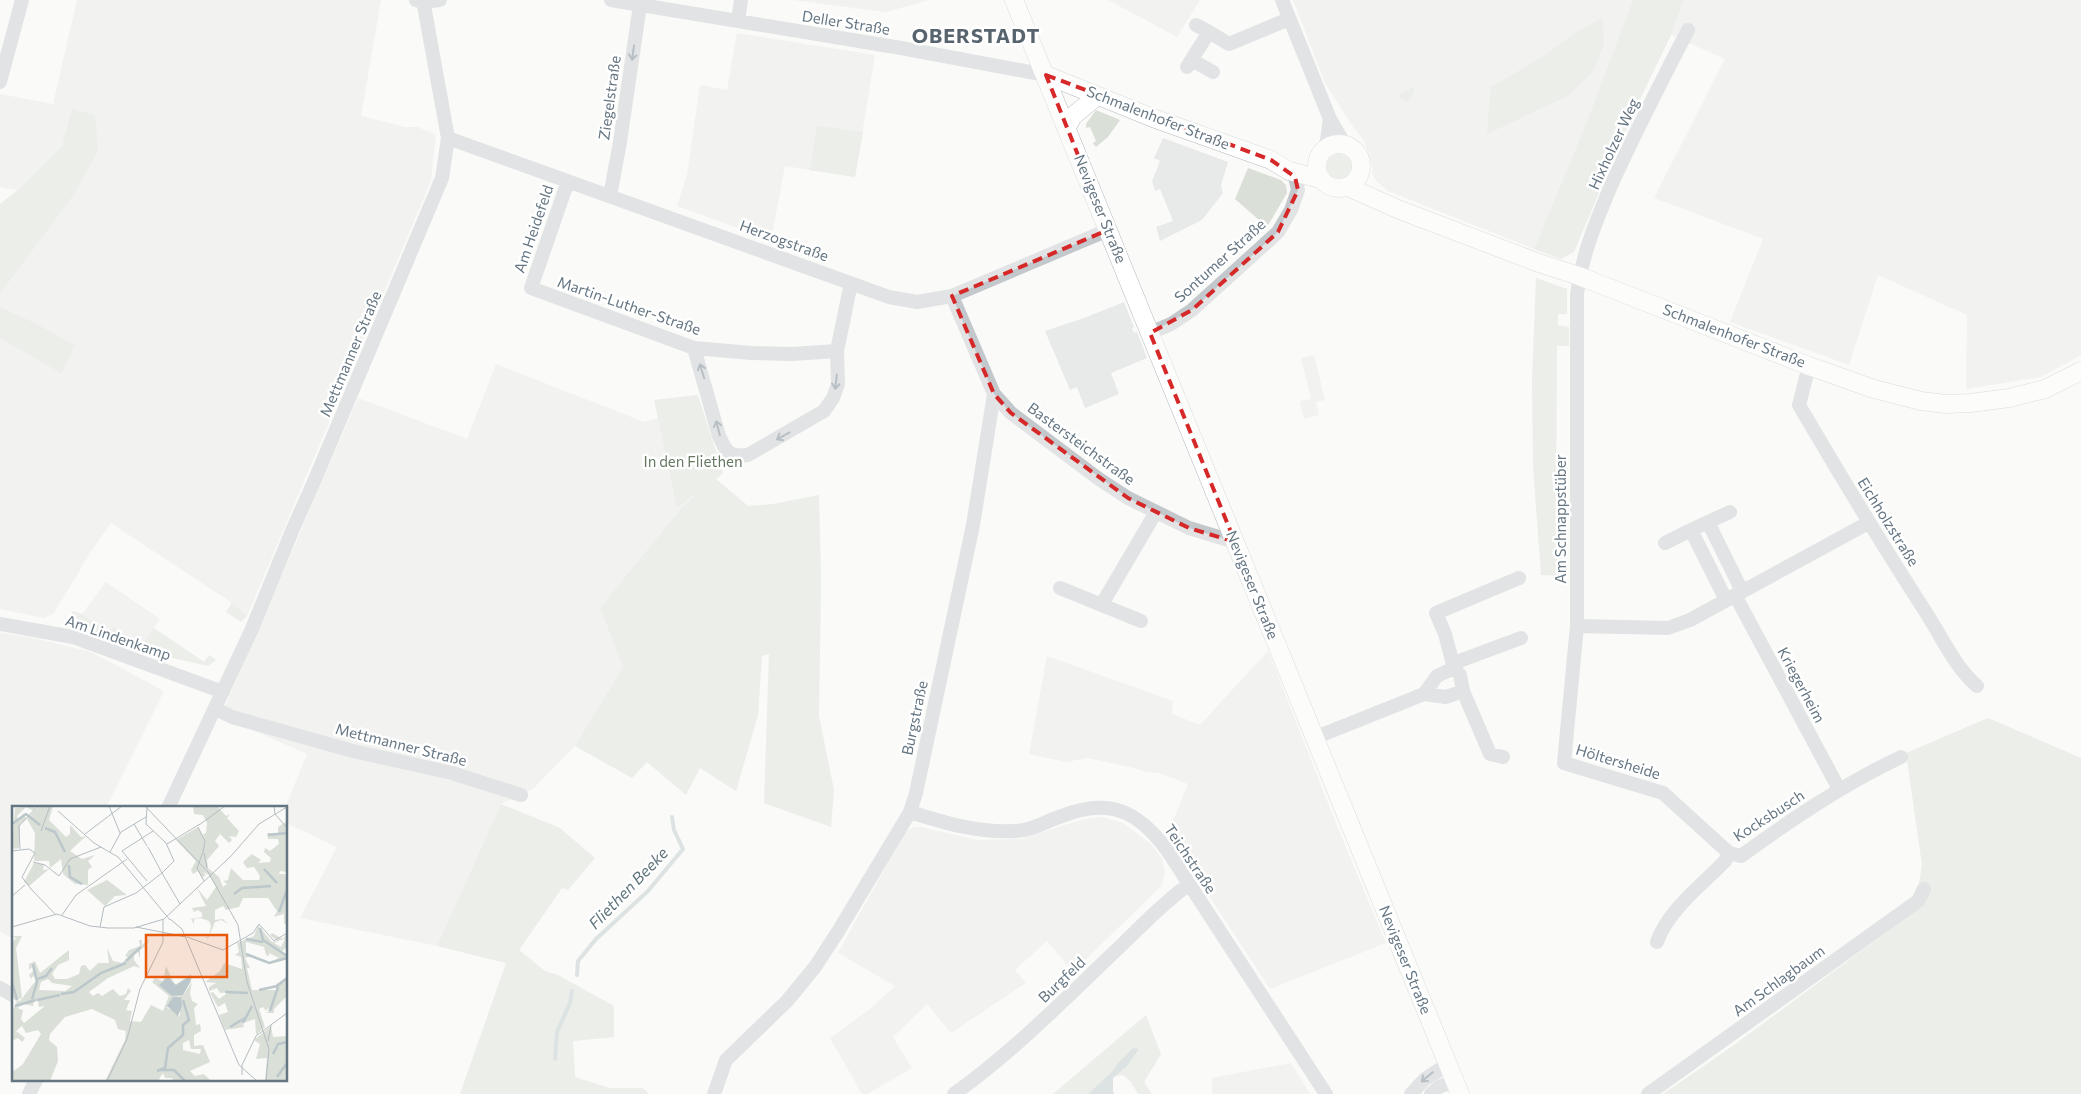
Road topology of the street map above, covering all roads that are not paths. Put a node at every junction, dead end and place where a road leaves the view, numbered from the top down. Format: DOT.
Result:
graph roads {
  1 [pos="22,0"];
  2 [pos="440,0"];
  3 [pos="611,0"];
  4 [pos="741,0"];
  5 [pos="1014,0"];
  6 [pos="1282,0"];
  7 [pos="421,1"];
  8 [pos="640,5"];
  9 [pos="1289,19"];
  10 [pos="738,21"];
  11 [pos="1196,24"];
  12 [pos="1688,30"];
  13 [pos="1208,32"];
  14 [pos="1213,72"];
  15 [pos="1046,75"];
  16 [pos="0,82"];
  17 [pos="1098,96"];
  18 [pos="1330,119"];
  19 [pos="1067,127"];
  20 [pos="448,138"];
  21 [pos="1345,145"];
  22 [pos="1322,154"];
  23 [pos="1271,160"];
  24 [pos="1289,170"];
  25 [pos="1321,179"];
  26 [pos="568,181"];
  27 [pos="1354,181"];
  28 [pos="610,196"];
  29 [pos="1108,230"];
  30 [pos="1573,274"];
  31 [pos="851,283"];
  32 [pos="531,288"];
  33 [pos="952,296"];
  34 [pos="1150,333"];
  35 [pos="694,348"];
  36 [pos="837,351"];
  37 [pos="1809,366"];
  38 [pos="2081,371"];
  39 [pos="994,394"];
  40 [pos="1156,512"];
  41 [pos="1730,512"];
  42 [pos="1708,522"];
  43 [pos="1868,523"];
  44 [pos="1691,530"];
  45 [pos="1235,542"];
  46 [pos="1665,543"];
  47 [pos="1518,578"];
  48 [pos="1060,588"];
  49 [pos="1734,595"];
  50 [pos="1102,604"];
  51 [pos="1141,622"];
  52 [pos="0,624"];
  53 [pos="1577,626"];
  54 [pos="1521,638"];
  55 [pos="1454,666"];
  56 [pos="1977,686"];
  57 [pos="1463,690"];
  58 [pos="224,692"];
  59 [pos="1424,694"];
  60 [pos="216,708"];
  61 [pos="1314,738"];
  62 [pos="1503,757"];
  63 [pos="1901,757"];
  64 [pos="1564,762"];
  65 [pos="1839,789"];
  66 [pos="521,795"];
  67 [pos="169,806"];
  68 [pos="910,812"];
  69 [pos="1729,853"];
  70 [pos="1188,885"];
  71 [pos="1924,889"];
  72 [pos="1657,942"];
  73 [pos="0,988"];
  74 [pos="12,995"];
  75 [pos="1454,1080"];
  76 [pos="35,1082"];
  77 [pos="29,1094"];
  78 [pos="714,1094"];
  79 [pos="954,1094"];
  80 [pos="1326,1094"];
  81 [pos="1411,1094"];
  82 [pos="1431,1094"];
  83 [pos="1648,1094"];
  1 -- 16 [label="street"];
  2 -- 7 [label="street"];
  3 -- 8 [label="street, Deller Straße"];
  4 -- 10 [label="street"];
  5 -- 15 [label="main road, Nevigeser Straße"];
  6 -- 9 [label="street"];
  7 -- 20 [label="street, Mettmanner Straße"];
  8 -- 10 [label="street, Deller Straße"];
  8 -- 28 [label="street, Ziegelstraße, one-way"];
  9 -- 13 [label="street"];
  9 -- 18 [label="street"];
  10 -- 15 [label="street, Deller Straße"];
  11 -- 13 [label="street"];
  12 -- 30 [label="street, Hixholzer Weg"];
  13 -- 14 [label="street"];
  15 -- 17 [label="main road, Schmalenhofer Straße"];
  15 -- 19 [label="main road, Nevigeser Straße"];
  17 -- 19 [label="main road"];
  17 -- 23 [label="main road, Schmalenhofer Straße"];
  18 -- 21 [label="street"];
  18 -- 22 [label="street"];
  19 -- 29 [label="main road, Nevigeser Straße"];
  20 -- 26 [label="street, Herzogstraße"];
  20 -- 58 [label="street, Mettmanner Straße"];
  21 -- 22 [label="main road"];
  21 -- 27 [label="main road"];
  22 -- 23 [label="main road, Schmalenhofer Straße"];
  22 -- 25 [label="main road"];
  23 -- 24 [label="main road, Schmalenhofer Straße"];
  24 -- 25 [label="main road, Schmalenhofer Straße"];
  24 -- 34 [label="street, Sontumer Straße"];
  25 -- 27 [label="main road"];
  26 -- 28 [label="street, Herzogstraße"];
  26 -- 32 [label="street, Am Heidefeld"];
  27 -- 30 [label="main road, Schmalenhofer Straße"];
  28 -- 31 [label="street, Herzogstraße"];
  29 -- 33 [label="street, Herzogstraße"];
  29 -- 34 [label="main road, Nevigeser Straße"];
  30 -- 37 [label="main road, Schmalenhofer Straße"];
  30 -- 53 [label="street, Am Schnappstüber"];
  31 -- 33 [label="street, Herzogstraße"];
  31 -- 36 [label="street"];
  32 -- 35 [label="street, Martin-Luther-Straße"];
  33 -- 39 [label="street"];
  34 -- 45 [label="main road, Nevigeser Straße"];
  35 -- 36 [label="street, Martin-Luther-Straße"];
  36 -- 35 [label="street, one-way"];
  37 -- 38 [label="main road, Schmalenhofer Straße"];
  37 -- 43 [label="street, Eichholzstraße"];
  39 -- 40 [label="street, Bastersteichstraße"];
  39 -- 68 [label="street, Burgstraße"];
  40 -- 45 [label="street, Bastersteichstraße"];
  40 -- 50 [label="street"];
  41 -- 42 [label="street"];
  42 -- 44 [label="street"];
  42 -- 49 [label="street, Kriegerheim"];
  43 -- 49 [label="street"];
  43 -- 56 [label="street, Eichholzstraße"];
  44 -- 46 [label="street"];
  44 -- 49 [label="street, Kriegerheim"];
  45 -- 61 [label="main road, Nevigeser Straße"];
  47 -- 55 [label="street"];
  48 -- 50 [label="street"];
  49 -- 53 [label="street"];
  49 -- 65 [label="street, Kriegerheim"];
  50 -- 51 [label="street"];
  52 -- 58 [label="street, Am Lindenkamp"];
  53 -- 64 [label="street, Am Schnappstüber"];
  54 -- 55 [label="street"];
  55 -- 57 [label="street"];
  55 -- 59 [label="street"];
  57 -- 59 [label="street"];
  57 -- 62 [label="street"];
  58 -- 60 [label="street, Mettmanner Straße"];
  59 -- 61 [label="street"];
  60 -- 66 [label="street, Mettmanner Straße"];
  60 -- 67 [label="street, Mettmanner Straße"];
  61 -- 75 [label="main road, Nevigeser Straße"];
  63 -- 65 [label="street, Kocksbusch"];
  64 -- 69 [label="street, Höltersheide"];
  65 -- 69 [label="street, Kocksbusch"];
  68 -- 70 [label="street, Teichstraße"];
  68 -- 78 [label="street, Burgstraße"];
  69 -- 72 [label="street, Kocksbusch"];
  70 -- 79 [label="street, Burgfeld"];
  70 -- 80 [label="street, Teichstraße"];
  71 -- 83 [label="street, Am Schlagbaum"];
  73 -- 74 [label="street"];
  75 -- 81 [label="street, one-way"];
  75 -- 82 [label="street"];
  76 -- 77 [label="street"];
}
